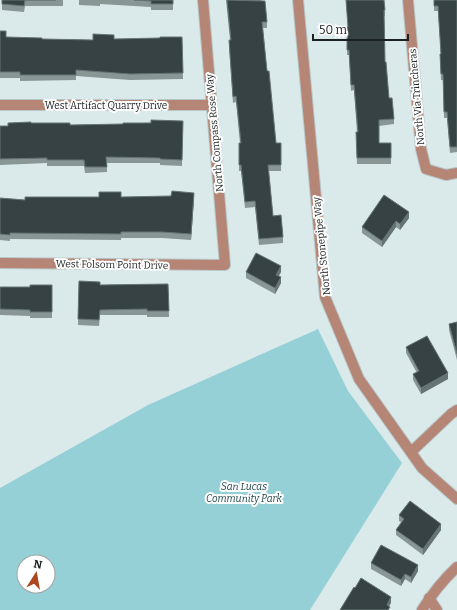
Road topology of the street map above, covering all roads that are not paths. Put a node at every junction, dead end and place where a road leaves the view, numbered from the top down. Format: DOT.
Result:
graph roads {
  1 [pos="203,0"];
  2 [pos="298,0"];
  3 [pos="408,0"];
  4 [pos="0,105"];
  5 [pos="212,105"];
  6 [pos="457,173"];
  7 [pos="0,263"];
  8 [pos="225,265"];
  9 [pos="457,410"];
  10 [pos="411,452"];
  11 [pos="457,499"];
  12 [pos="457,567"];
  13 [pos="429,598"];
  14 [pos="422,610"];
  15 [pos="437,610"];
  1 -- 5 [label="street, North Compass Rose Way"];
  2 -- 10 [label="street, North Stonepipe Way"];
  3 -- 6 [label="street, North Via Trincheras"];
  4 -- 5 [label="street, West Artifact Quarry Drive"];
  5 -- 8 [label="street, North Compass Rose Way"];
  7 -- 8 [label="street, West Folsom Point Drive"];
  9 -- 10 [label="street"];
  10 -- 11 [label="street, North Stonepipe Way"];
  12 -- 13 [label="street"];
  13 -- 14 [label="street"];
  13 -- 15 [label="street"];
}
